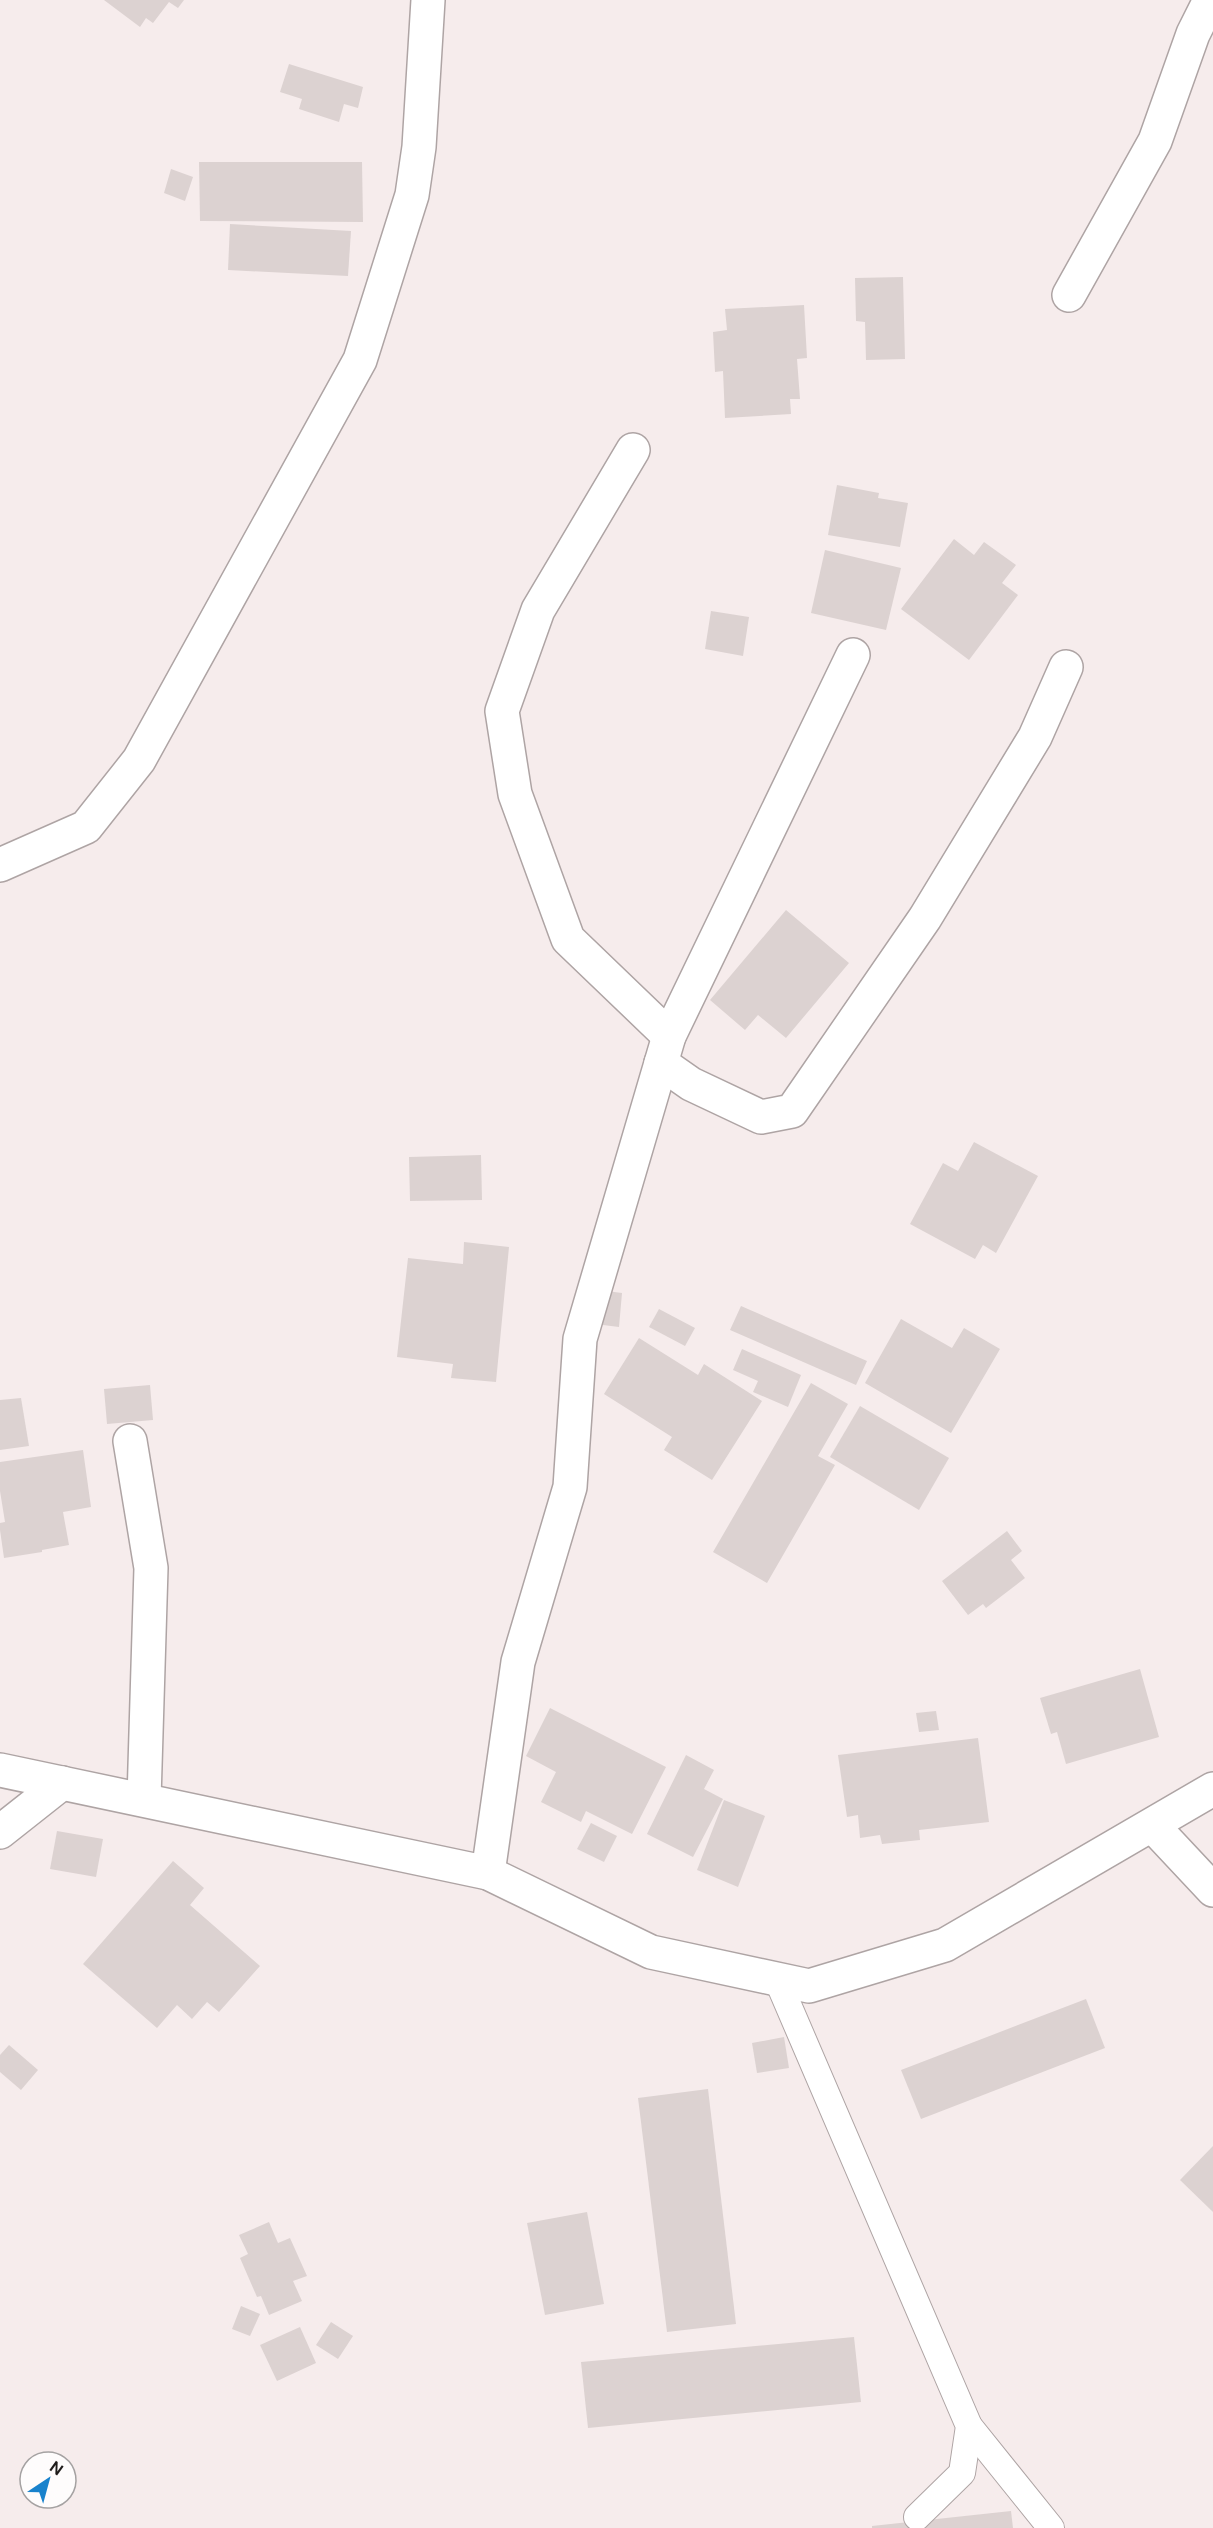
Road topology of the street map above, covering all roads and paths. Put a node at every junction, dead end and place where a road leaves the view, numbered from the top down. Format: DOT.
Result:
graph roads {
  1 [pos="428,0"];
  2 [pos="1210,0"];
  3 [pos="1069,295"];
  4 [pos="633,450"];
  5 [pos="853,655"];
  6 [pos="1066,667"];
  7 [pos="0,865"];
  8 [pos="665,1050"];
  9 [pos="130,1441"];
  10 [pos="0,1770"];
  11 [pos="62,1783"];
  12 [pos="1213,1790"];
  13 [pos="144,1799"];
  14 [pos="1153,1826"];
  15 [pos="0,1832"];
  16 [pos="488,1873"];
  17 [pos="1213,1890"];
  18 [pos="777,1979"];
  19 [pos="969,2426"];
  20 [pos="917,2517"];
  21 [pos="1051,2528"];
  1 -- 7 [label="street"];
  2 -- 3 [label="street"];
  4 -- 8 [label="street"];
  5 -- 8 [label="street"];
  6 -- 8 [label="street"];
  8 -- 16 [label="street"];
  9 -- 13 [label="street"];
  10 -- 11 [label="street"];
  11 -- 13 [label="street"];
  11 -- 15 [label="street"];
  12 -- 14 [label="street"];
  13 -- 16 [label="street"];
  14 -- 17 [label="street"];
  14 -- 18 [label="street"];
  16 -- 18 [label="street"];
  18 -- 19 [label="lane"];
  19 -- 20 [label="lane"];
  19 -- 21 [label="lane"];
}
